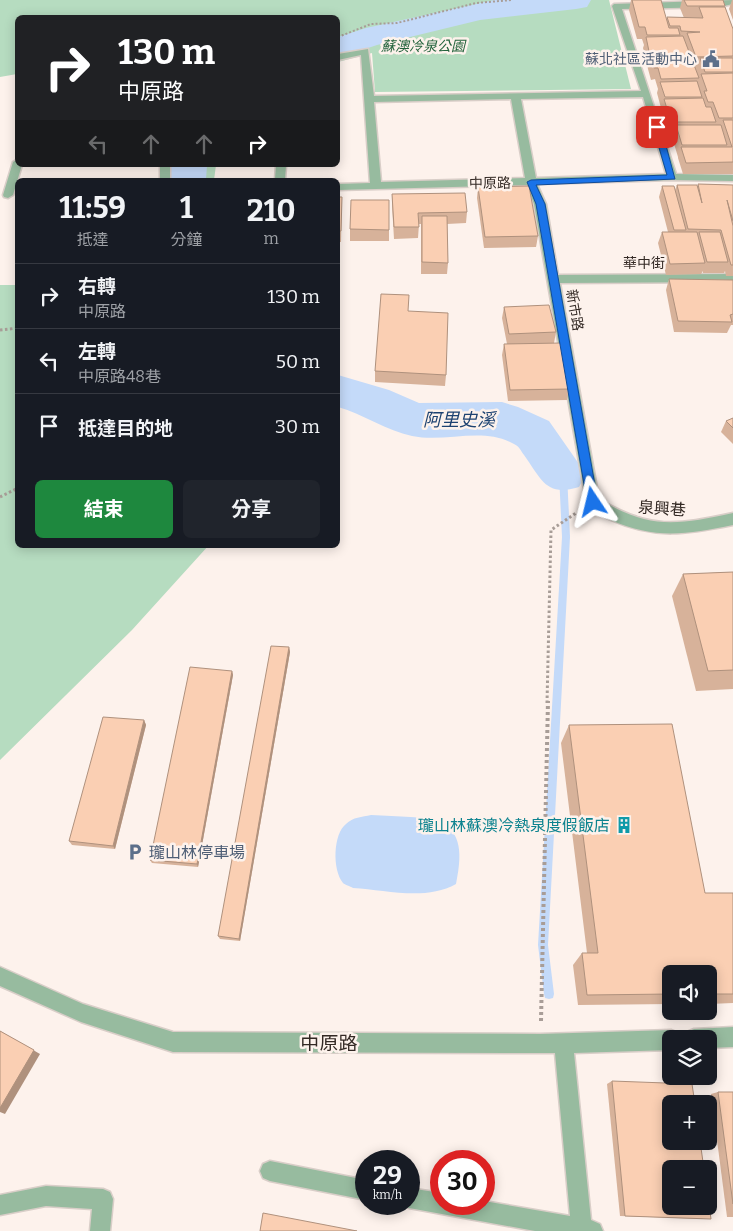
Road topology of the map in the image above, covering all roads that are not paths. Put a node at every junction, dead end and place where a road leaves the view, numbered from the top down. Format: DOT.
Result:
graph roads {
  1 [pos="733,1"];
  2 [pos="340,57"];
  3 [pos="647,94"];
  4 [pos="515,96"];
  5 [pos="369,99"];
  6 [pos="16,167"];
  7 [pos="672,177"];
  8 [pos="733,178"];
  9 [pos="531,182"];
  10 [pos="376,186"];
  11 [pos="340,187"];
  12 [pos="8,195"];
  13 [pos="733,278"];
  14 [pos="554,279"];
  15 [pos="593,502"];
  16 [pos="733,519"];
  17 [pos="0,976"];
  18 [pos="733,1037"];
  19 [pos="717,1038"];
  20 [pos="662,1040"];
  21 [pos="564,1044"];
  22 [pos="270,1171"];
  23 [pos="355,1188"];
  24 [pos="420,1200"];
  25 [pos="0,1205"];
  26 [pos="582,1230"];
  27 [pos="100,1231"];
  28 [pos="593,1231"];
  1 -- 3 [label="street"];
  2 -- 5 [label="street"];
  3 -- 4 [label="street"];
  3 -- 7 [label="street"];
  4 -- 5 [label="street"];
  4 -- 9 [label="street, 新市路"];
  5 -- 10 [label="street"];
  6 -- 12 [label="street"];
  7 -- 8 [label="street, 中原路"];
  7 -- 9 [label="street, 中原路"];
  9 -- 10 [label="street, 中原路"];
  9 -- 14 [label="street, 新市路"];
  10 -- 11 [label="street, 中原路"];
  13 -- 14 [label="street, 華中街"];
  14 -- 15 [label="street, 新市路"];
  15 -- 16 [label="street, 泉興巷"];
  17 -- 21 [label="street, 中原路"];
  18 -- 19 [label="street"];
  20 -- 21 [label="street, 中原路"];
  21 -- 26 [label="street"];
  22 -- 23 [label="street"];
  24 -- 26 [label="street"];
  25 -- 27 [label="street"];
  26 -- 28 [label="street"];
}
